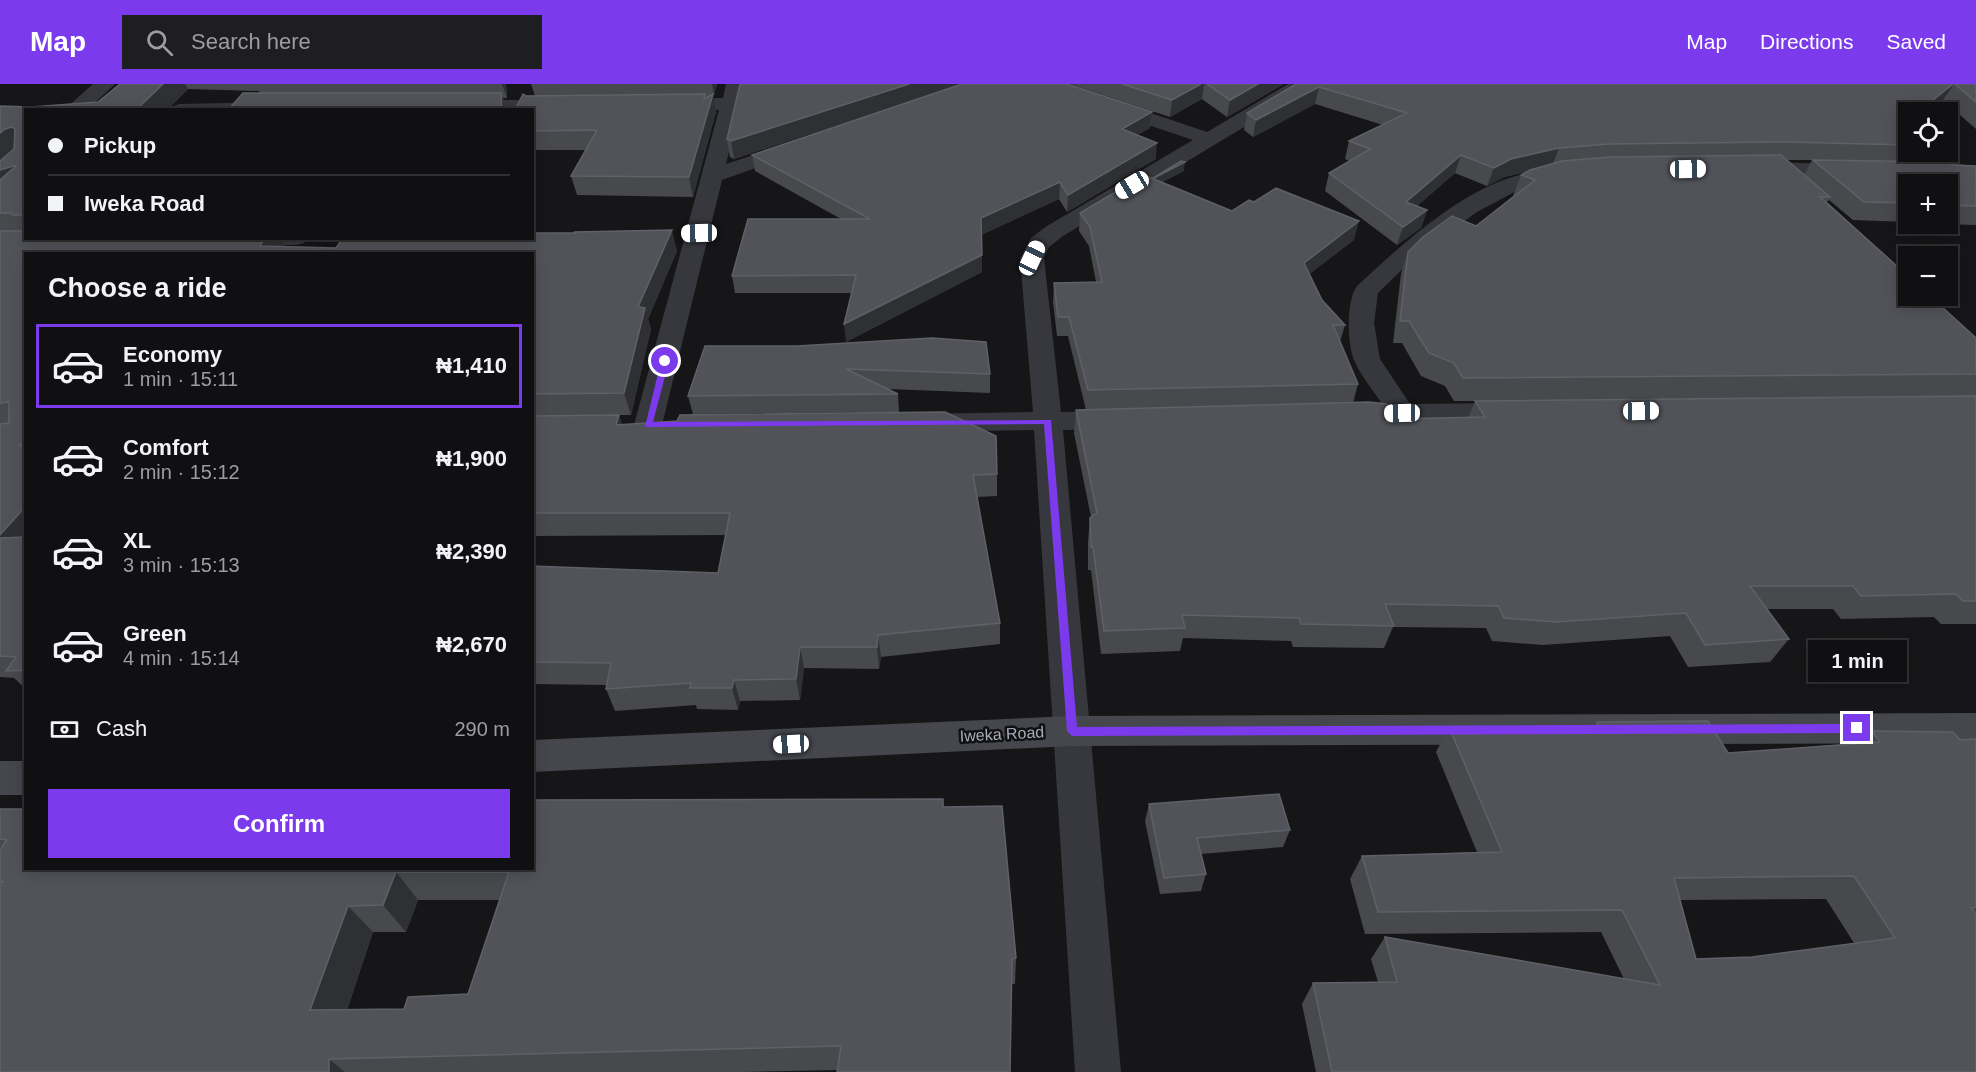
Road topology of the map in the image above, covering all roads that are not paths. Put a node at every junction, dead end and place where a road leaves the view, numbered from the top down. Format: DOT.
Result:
graph roads {
  1 [pos="105,84"];
  2 [pos="1302,84"];
  3 [pos="733,94"];
  4 [pos="1092,100"];
  5 [pos="577,105"];
  6 [pos="648,105"];
  7 [pos="448,106"];
  8 [pos="295,107"];
  9 [pos="76,108"];
  10 [pos="257,108"];
  11 [pos="1209,139"];
  12 [pos="813,142"];
  13 [pos="1775,168"];
  14 [pos="1729,169"];
  15 [pos="1870,170"];
  16 [pos="1582,172"];
  17 [pos="714,175"];
  18 [pos="1802,191"];
  19 [pos="1545,412"];
  20 [pos="1402,413"];
  21 [pos="1319,415"];
  22 [pos="1142,419"];
  23 [pos="1048,422"];
  24 [pos="895,423"];
  25 [pos="648,425"];
  26 [pos="1976,728"];
  27 [pos="1072,731"];
  28 [pos="534,756"];
  29 [pos="0,778"];
  30 [pos="24,778"];
  31 [pos="1098,1072"];
  1 -- 9 [label="street"];
  2 -- 11 [label="street"];
  3 -- 6 [label="street"];
  3 -- 17 [label="street"];
  4 -- 11 [label="street"];
  5 -- 7 [label="street"];
  8 -- 10 [label="street"];
  11 -- 23 [label="street"];
  12 -- 17 [label="street"];
  13 -- 14 [label="street"];
  13 -- 15 [label="street"];
  13 -- 18 [label="street"];
  16 -- 20 [label="street"];
  17 -- 25 [label="street"];
  19 -- 20 [label="street"];
  20 -- 21 [label="street"];
  22 -- 23 [label="street"];
  23 -- 24 [label="street"];
  23 -- 27 [label="street"];
  26 -- 27 [label="main road, Iweka Road"];
  27 -- 28 [label="main road, Iweka Road"];
  27 -- 31 [label="street"];
  29 -- 30 [label="main road"];
}
